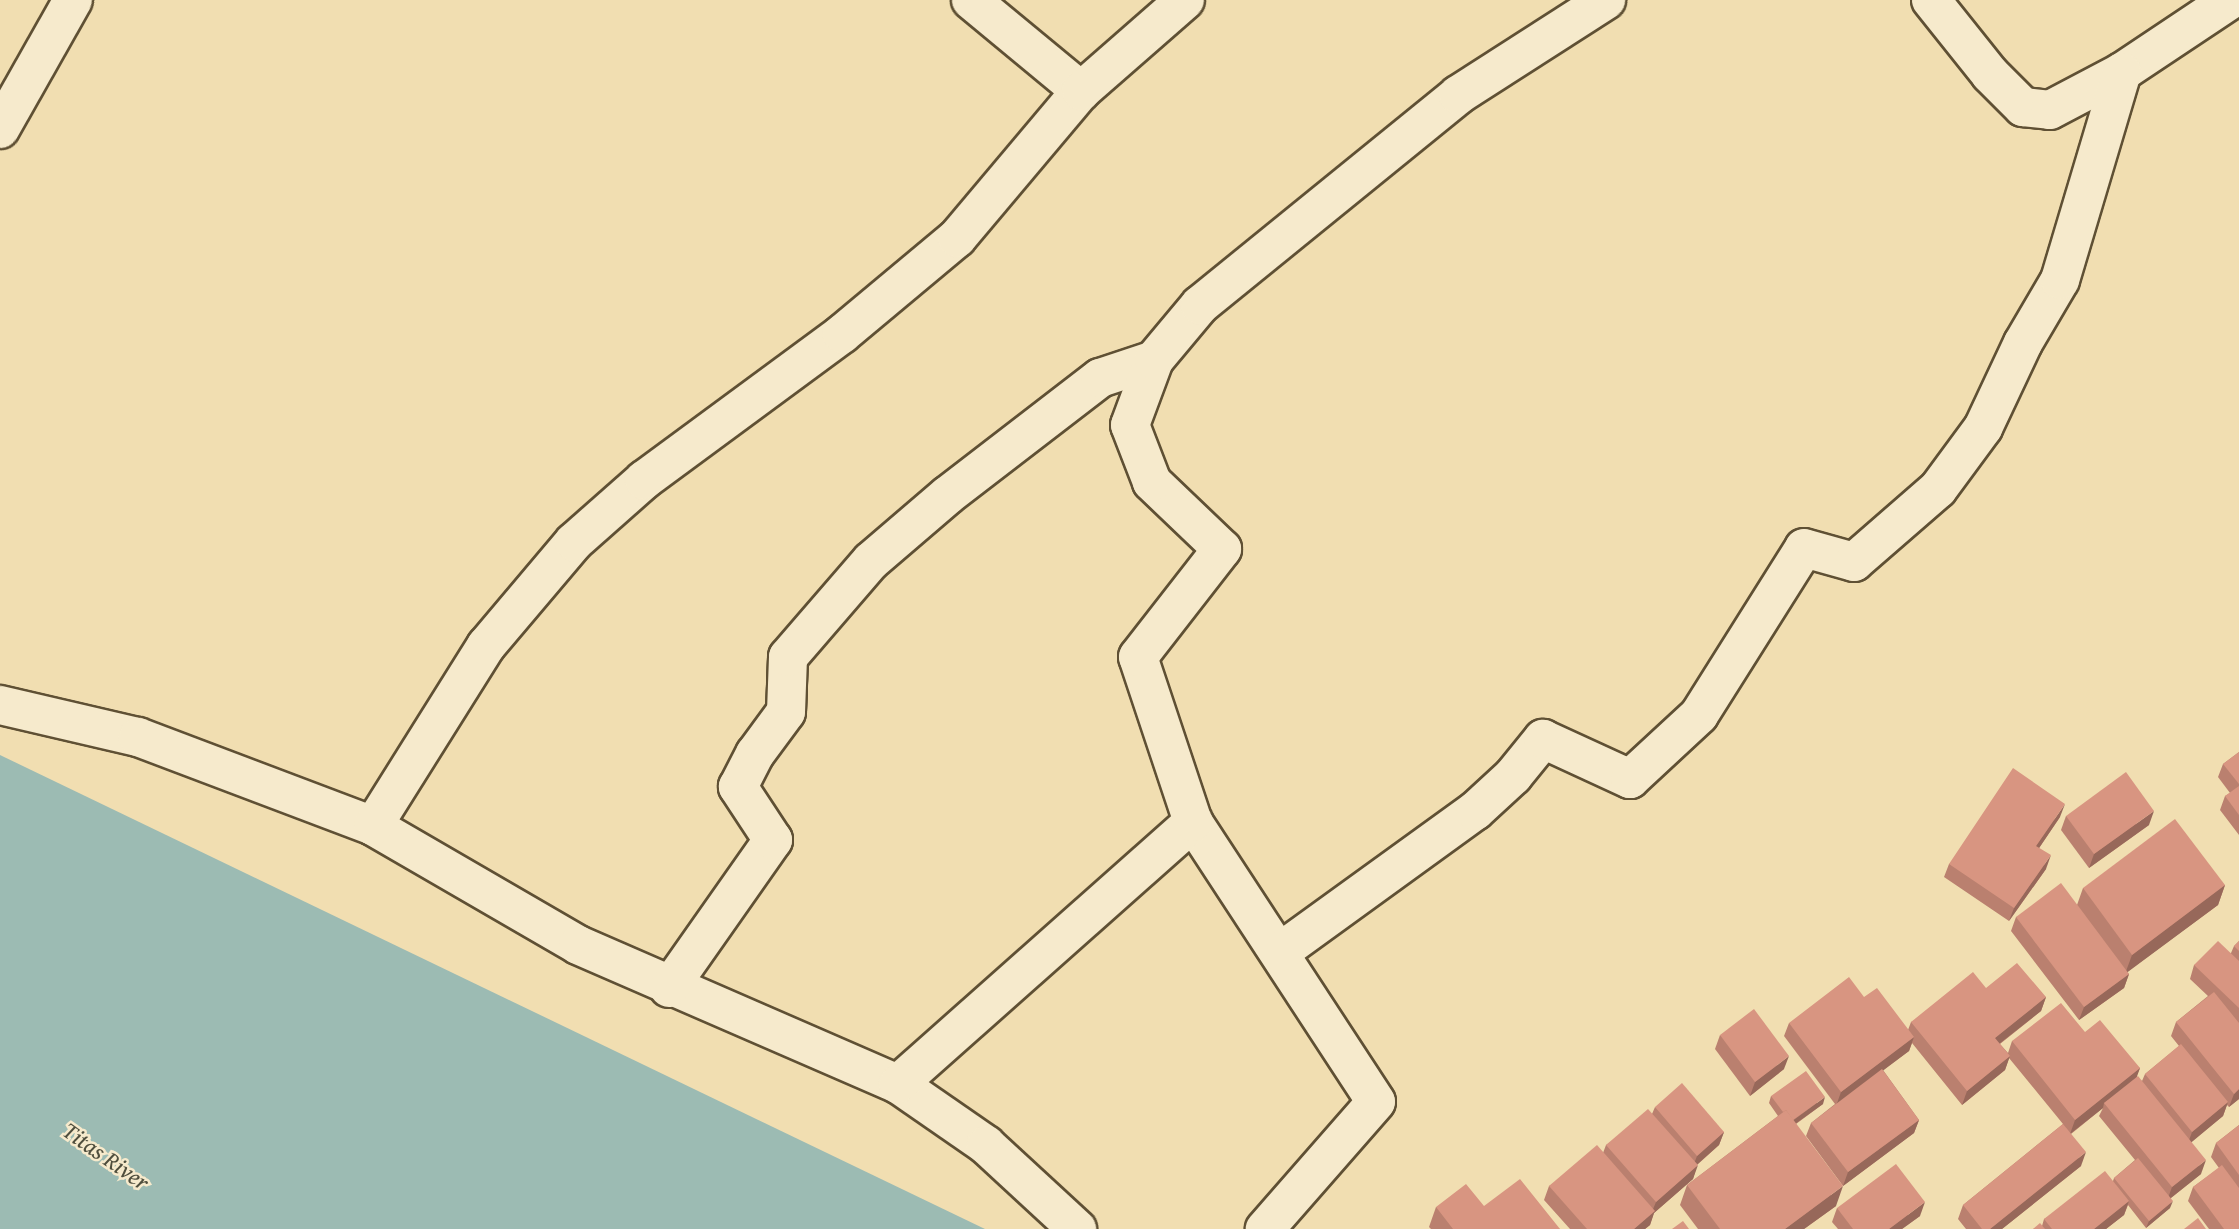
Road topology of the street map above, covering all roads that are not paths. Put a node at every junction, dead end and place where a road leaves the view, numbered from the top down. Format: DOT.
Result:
graph roads {
  1 [pos="74,0"];
  2 [pos="971,0"];
  3 [pos="1185,0"];
  4 [pos="1606,0"];
  5 [pos="1931,0"];
  6 [pos="2230,0"];
  7 [pos="2122,72"];
  8 [pos="1081,92"];
  9 [pos="0,129"];
  10 [pos="1154,360"];
  11 [pos="0,705"];
  12 [pos="1193,821"];
  13 [pos="373,825"];
  14 [pos="1280,952"];
  15 [pos="669,988"];
  16 [pos="898,1084"];
  17 [pos="1077,1229"];
  18 [pos="1265,1229"];
  1 -- 9 [label="street"];
  2 -- 8 [label="street"];
  3 -- 8 [label="street"];
  4 -- 10 [label="street"];
  5 -- 7 [label="street"];
  6 -- 7 [label="street"];
  7 -- 14 [label="street"];
  8 -- 13 [label="street"];
  10 -- 12 [label="street"];
  10 -- 15 [label="street"];
  11 -- 13 [label="street"];
  12 -- 14 [label="street"];
  12 -- 16 [label="street"];
  13 -- 15 [label="street"];
  14 -- 18 [label="street"];
  15 -- 16 [label="street"];
  16 -- 17 [label="street"];
}
